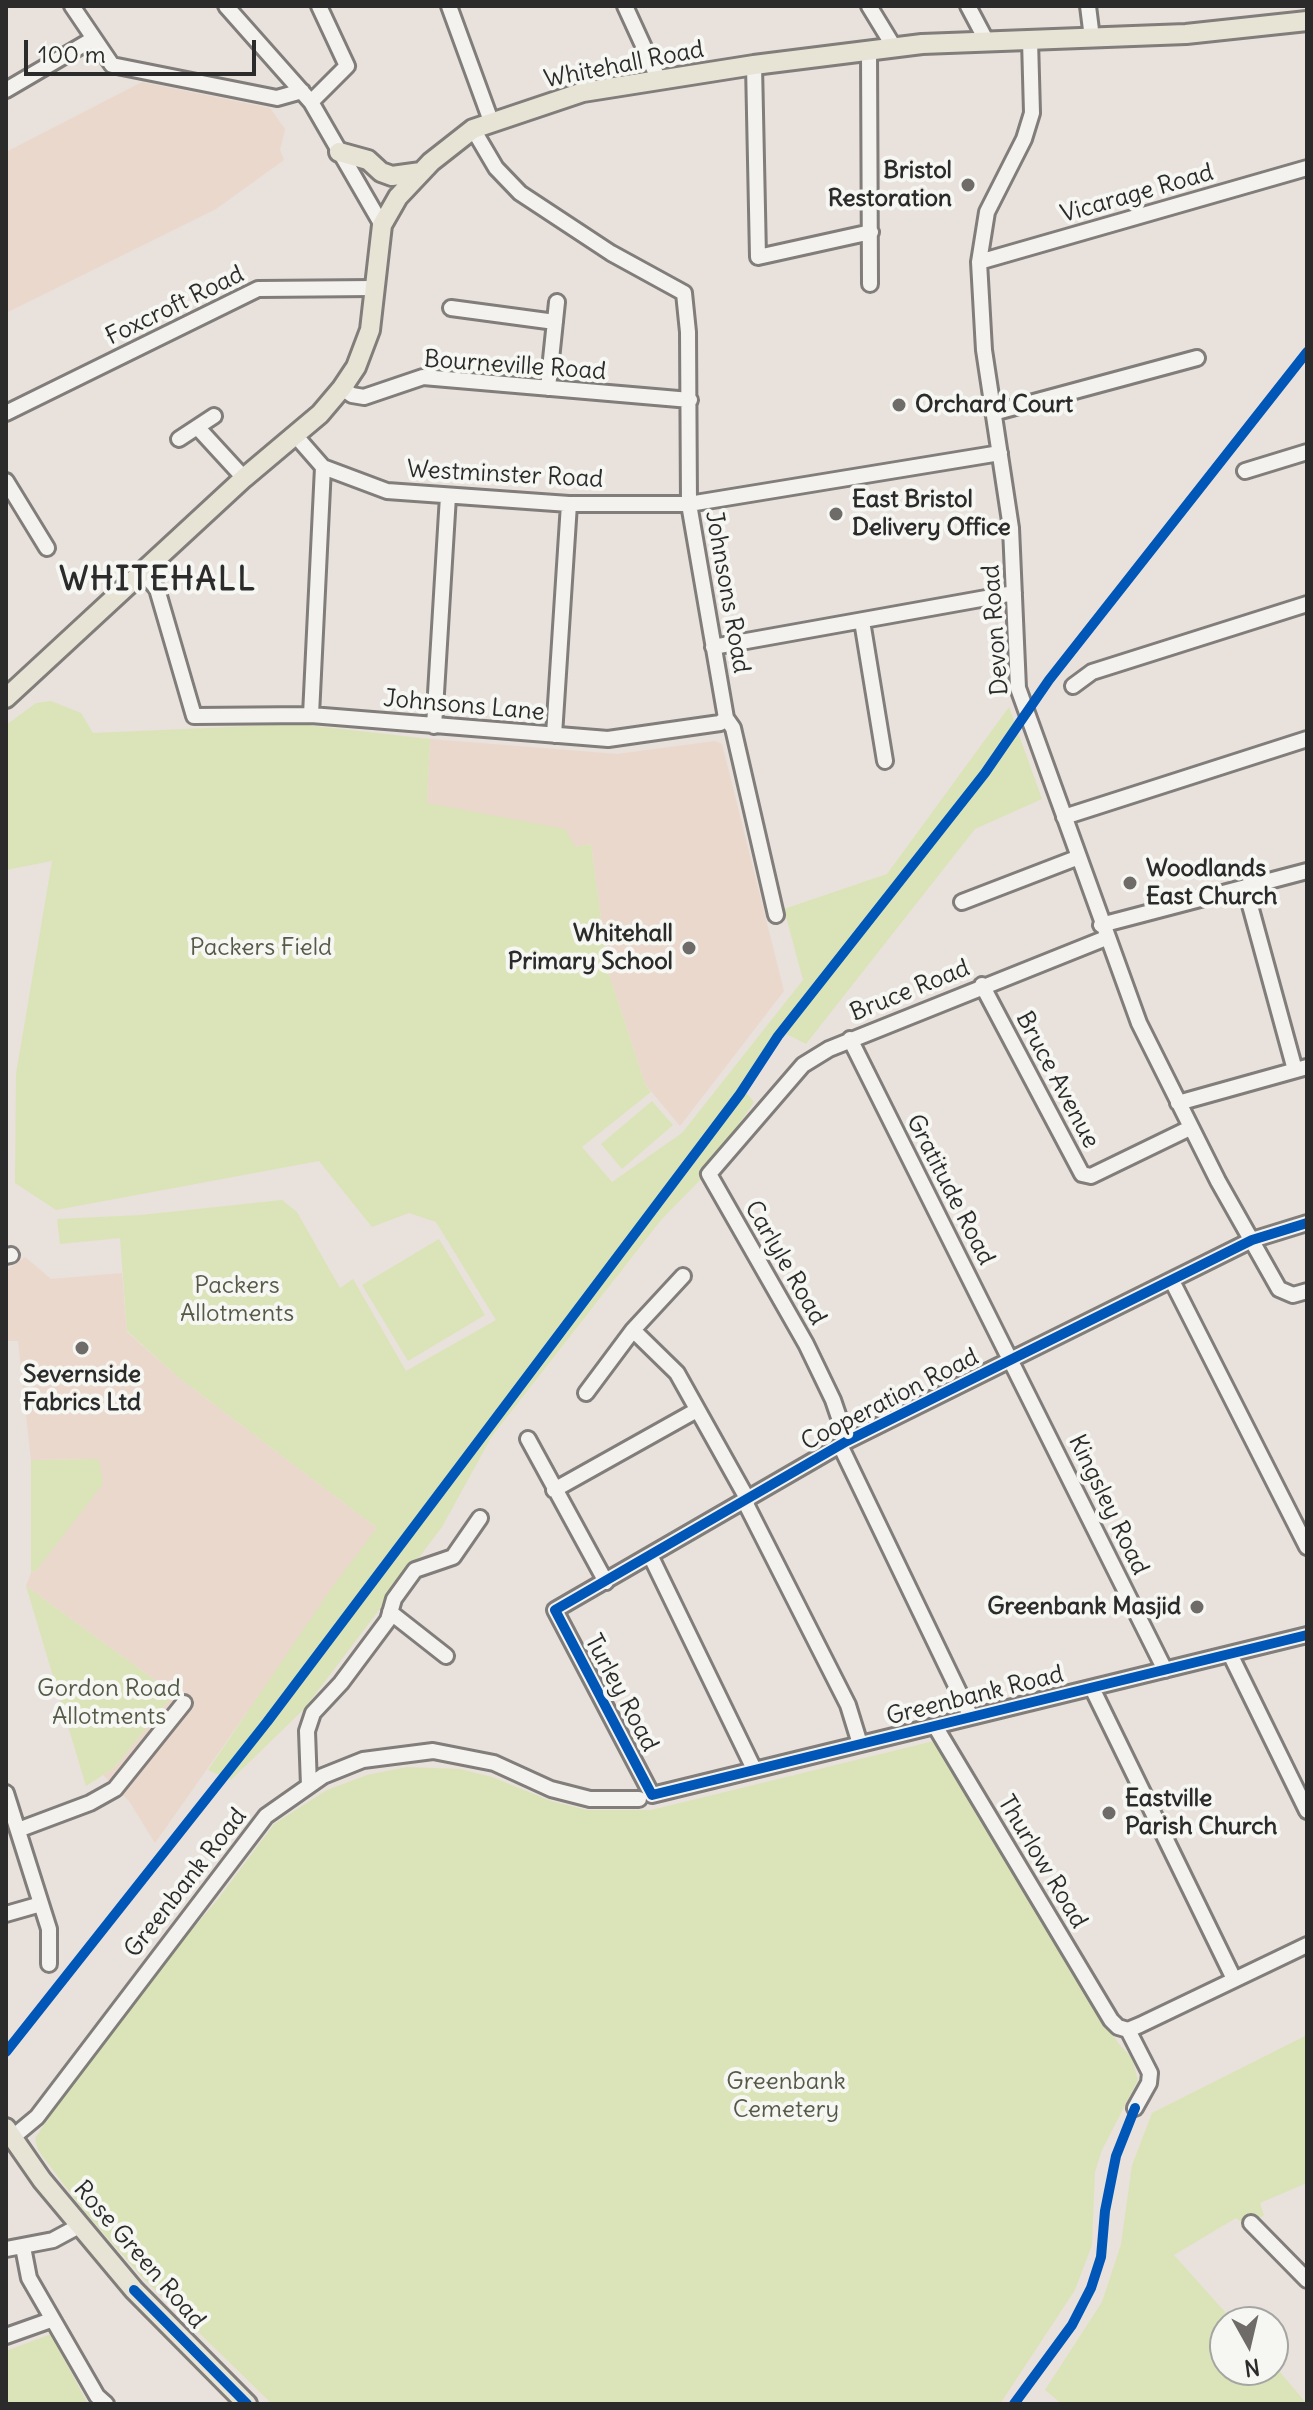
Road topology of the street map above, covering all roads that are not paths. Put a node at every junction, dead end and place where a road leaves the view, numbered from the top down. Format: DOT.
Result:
graph roads {
  1 [pos="72,6"];
  2 [pos="226,6"];
  3 [pos="319,6"];
  4 [pos="449,6"];
  5 [pos="625,6"];
  6 [pos="869,6"];
  7 [pos="968,6"];
  8 [pos="1088,6"];
  9 [pos="1300,16"];
  10 [pos="1092,38"];
  11 [pos="93,39"];
  12 [pos="986,40"];
  13 [pos="1030,40"];
  14 [pos="894,47"];
  15 [pos="869,51"];
  16 [pos="754,65"];
  17 [pos="658,78"];
  18 [pos="6,90"];
  19 [pos="306,96"];
  20 [pos="491,121"];
  21 [pos="473,129"];
  22 [pos="339,152"];
  23 [pos="1307,168"];
  24 [pos="422,172"];
  25 [pos="382,225"];
  26 [pos="871,232"];
  27 [pos="979,262"];
  28 [pos="870,284"];
  29 [pos="374,288"];
  30 [pos="557,302"];
  31 [pos="451,308"];
  32 [pos="555,322"];
  33 [pos="1197,358"];
  34 [pos="342,388"];
  35 [pos="548,388"];
  36 [pos="690,400"];
  37 [pos="6,413"];
  38 [pos="993,413"];
  39 [pos="214,416"];
  40 [pos="199,429"];
  41 [pos="295,435"];
  42 [pos="179,439"];
  43 [pos="1307,452"];
  44 [pos="1000,453"];
  45 [pos="323,467"];
  46 [pos="1245,471"];
  47 [pos="244,478"];
  48 [pos="6,481"];
  49 [pos="448,496"];
  50 [pos="569,504"];
  51 [pos="689,504"];
  52 [pos="47,548"];
  53 [pos="142,571"];
  54 [pos="1014,593"];
  55 [pos="1307,604"];
  56 [pos="862,621"];
  57 [pos="713,647"];
  58 [pos="1073,686"];
  59 [pos="8,692"];
  60 [pos="311,715"];
  61 [pos="726,718"];
  62 [pos="434,726"];
  63 [pos="554,735"];
  64 [pos="1307,739"];
  65 [pos="885,761"];
  66 [pos="1064,817"];
  67 [pos="1079,857"];
  68 [pos="1307,871"];
  69 [pos="1245,887"];
  70 [pos="962,902"];
  71 [pos="776,915"];
  72 [pos="1103,931"];
  73 [pos="982,985"];
  74 [pos="850,1039"];
  75 [pos="1301,1069"];
  76 [pos="1178,1103"];
  77 [pos="754,1119"];
  78 [pos="1190,1128"];
  79 [pos="1307,1223"];
  80 [pos="1252,1240"];
  81 [pos="683,1276"];
  82 [pos="1172,1281"];
  83 [pos="1307,1291"];
  84 [pos="633,1330"];
  85 [pos="1011,1360"];
  86 [pos="586,1393"];
  87 [pos="697,1410"];
  88 [pos="528,1439"];
  89 [pos="844,1443"];
  90 [pos="554,1490"];
  91 [pos="746,1501"];
  92 [pos="480,1518"];
  93 [pos="1307,1547"];
  94 [pos="651,1557"];
  95 [pos="606,1582"];
  96 [pos="555,1610"];
  97 [pos="390,1612"];
  98 [pos="1307,1635"];
  99 [pos="1230,1654"];
  100 [pos="446,1656"];
  101 [pos="1165,1670"];
  102 [pos="1092,1688"];
  103 [pos="184,1703"];
  104 [pos="971,1717"];
  105 [pos="935,1726"];
  106 [pos="860,1744"];
  107 [pos="754,1769"];
  108 [pos="309,1786"];
  109 [pos="6,1793"];
  110 [pos="646,1797"];
  111 [pos="1307,1811"];
  112 [pos="18,1830"];
  113 [pos="41,1904"];
  114 [pos="6,1914"];
  115 [pos="1307,1945"];
  116 [pos="49,1964"];
  117 [pos="1234,1979"];
  118 [pos="1128,2030"];
  119 [pos="1135,2108"];
  120 [pos="9,2133"];
  121 [pos="1251,2223"];
  122 [pos="79,2226"];
  123 [pos="23,2247"];
  124 [pos="6,2249"];
  125 [pos="1307,2280"];
  126 [pos="51,2320"];
  127 [pos="6,2336"];
  128 [pos="106,2404"];
  129 [pos="247,2404"];
  1 -- 11 [label="street"];
  2 -- 19 [label="street"];
  3 -- 19 [label="street"];
  4 -- 20 [label="street"];
  5 -- 17 [label="street"];
  6 -- 14 [label="street"];
  7 -- 12 [label="street"];
  8 -- 10 [label="street"];
  9 -- 10 [label="main road, Whitehall Road"];
  10 -- 13 [label="main road, Whitehall Road"];
  11 -- 18 [label="street"];
  11 -- 19 [label="street"];
  12 -- 13 [label="main road, Whitehall Road"];
  12 -- 14 [label="main road, Whitehall Road"];
  13 -- 27 [label="street, Devon Road"];
  14 -- 15 [label="main road, Whitehall Road"];
  15 -- 16 [label="main road, Whitehall Road"];
  15 -- 26 [label="street"];
  16 -- 17 [label="main road, Whitehall Road"];
  16 -- 26 [label="street"];
  17 -- 20 [label="main road, Whitehall Road"];
  19 -- 22 [label="street"];
  20 -- 21 [label="main road, Whitehall Road"];
  21 -- 24 [label="main road, Whitehall Road"];
  21 -- 36 [label="street, Johnsons Road"];
  22 -- 24 [label="main road"];
  22 -- 25 [label="street"];
  23 -- 27 [label="street, Vicarage Road"];
  24 -- 25 [label="main road, Whitehall Road"];
  25 -- 29 [label="main road, Whitehall Road"];
  26 -- 28 [label="street"];
  27 -- 38 [label="street, Devon Road"];
  29 -- 34 [label="main road, Whitehall Road"];
  29 -- 37 [label="street, Foxcroft Road"];
  30 -- 32 [label="street"];
  31 -- 32 [label="street"];
  32 -- 35 [label="street"];
  33 -- 38 [label="street"];
  34 -- 35 [label="street, Bourneville Road"];
  34 -- 41 [label="main road, Whitehall Road"];
  35 -- 36 [label="street, Bourneville Road"];
  36 -- 51 [label="street, Johnsons Road"];
  38 -- 44 [label="street, Devon Road"];
  39 -- 40 [label="street"];
  40 -- 42 [label="street"];
  40 -- 47 [label="street"];
  41 -- 45 [label="street"];
  41 -- 47 [label="main road, Whitehall Road"];
  43 -- 46 [label="street"];
  44 -- 51 [label="street, Westminster Road"];
  44 -- 54 [label="street, Devon Road"];
  45 -- 49 [label="street, Westminster Road"];
  45 -- 60 [label="street"];
  47 -- 53 [label="main road, Whitehall Road"];
  48 -- 52 [label="street"];
  49 -- 50 [label="street, Westminster Road"];
  49 -- 62 [label="street"];
  50 -- 51 [label="street, Westminster Road"];
  50 -- 63 [label="street"];
  51 -- 57 [label="street, Johnsons Road"];
  53 -- 59 [label="main road, Whitehall Road"];
  53 -- 60 [label="street, Johnsons Lane"];
  54 -- 56 [label="street"];
  54 -- 66 [label="street, Devon Road"];
  55 -- 58 [label="street"];
  56 -- 57 [label="street"];
  56 -- 65 [label="street"];
  57 -- 61 [label="street, Johnsons Road"];
  60 -- 62 [label="street, Johnsons Lane"];
  61 -- 63 [label="street, Johnsons Lane"];
  61 -- 71 [label="street, Johnsons Road"];
  62 -- 63 [label="street, Johnsons Lane"];
  64 -- 66 [label="street"];
  66 -- 67 [label="street, Devon Road"];
  67 -- 70 [label="street"];
  67 -- 72 [label="street, Devon Road"];
  68 -- 69 [label="street, Bruce Road"];
  69 -- 72 [label="street, Bruce Road"];
  69 -- 75 [label="street"];
  72 -- 73 [label="street, Bruce Road"];
  72 -- 76 [label="street, Devon Road"];
  73 -- 74 [label="street, Bruce Road"];
  73 -- 78 [label="street, Bruce Avenue"];
  74 -- 77 [label="street, Bruce Road"];
  74 -- 85 [label="street, Gratitude Road"];
  75 -- 76 [label="street"];
  76 -- 78 [label="street, Devon Road"];
  77 -- 89 [label="street, Carlyle Road"];
  78 -- 80 [label="street, Devon Road"];
  79 -- 80 [label="street, Cooperation Road"];
  80 -- 82 [label="street, Cooperation Road"];
  80 -- 83 [label="street, Devon Road"];
  81 -- 84 [label="street"];
  82 -- 85 [label="street, Cooperation Road"];
  82 -- 93 [label="street"];
  84 -- 86 [label="street"];
  84 -- 87 [label="street"];
  85 -- 89 [label="street, Cooperation Road"];
  85 -- 101 [label="street, Kingsley Road"];
  87 -- 90 [label="street"];
  87 -- 91 [label="street"];
  88 -- 90 [label="street"];
  89 -- 91 [label="street, Cooperation Road"];
  89 -- 104 [label="street, Carlyle Road"];
  90 -- 95 [label="street"];
  91 -- 94 [label="street, Cooperation Road"];
  91 -- 106 [label="street"];
  92 -- 97 [label="street"];
  94 -- 95 [label="street, Cooperation Road"];
  94 -- 107 [label="street"];
  95 -- 96 [label="street, Cooperation Road"];
  96 -- 110 [label="street, Turley Road"];
  97 -- 100 [label="street"];
  97 -- 108 [label="street"];
  98 -- 99 [label="street, Greenbank Road"];
  99 -- 101 [label="street, Greenbank Road"];
  99 -- 111 [label="street"];
  101 -- 102 [label="street, Greenbank Road"];
  102 -- 104 [label="street, Greenbank Road"];
  102 -- 117 [label="street"];
  103 -- 112 [label="street"];
  104 -- 105 [label="street, Greenbank Road"];
  105 -- 106 [label="street, Greenbank Road"];
  105 -- 118 [label="street, Thurlow Road"];
  106 -- 107 [label="street, Greenbank Road"];
  107 -- 110 [label="street, Greenbank Road"];
  108 -- 110 [label="street, Greenbank Road"];
  108 -- 120 [label="street, Greenbank Road"];
  109 -- 112 [label="street"];
  112 -- 113 [label="street"];
  113 -- 114 [label="street"];
  113 -- 116 [label="street"];
  115 -- 117 [label="street"];
  117 -- 118 [label="street"];
  118 -- 119 [label="street"];
  120 -- 122 [label="main road, Rose Green Road"];
  121 -- 125 [label="street"];
  122 -- 123 [label="street"];
  122 -- 129 [label="main road, Rose Green Road"];
  123 -- 124 [label="street"];
  123 -- 126 [label="street"];
  126 -- 127 [label="street"];
  126 -- 128 [label="street"];
}
